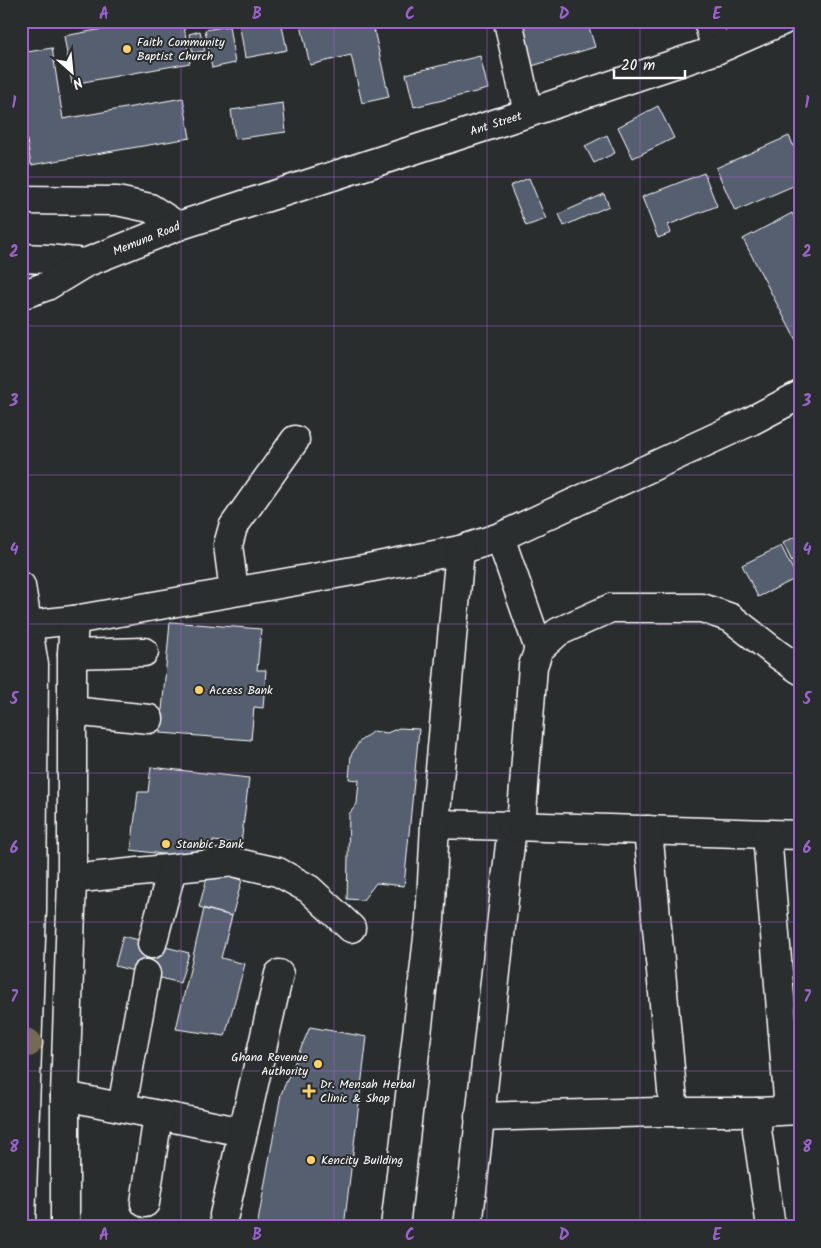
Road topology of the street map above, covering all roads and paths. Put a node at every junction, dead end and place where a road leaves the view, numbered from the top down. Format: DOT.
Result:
graph roads {
  1 [pos="508,21"];
  2 [pos="708,21"];
  3 [pos="782,21"];
  4 [pos="716,50"];
  5 [pos="528,113"];
  6 [pos="21,200"];
  7 [pos="206,216"];
  8 [pos="178,226"];
  9 [pos="21,258"];
  10 [pos="85,263"];
  11 [pos="21,295"];
  12 [pos="800,395"];
  13 [pos="296,440"];
  14 [pos="500,537"];
  15 [pos="460,550"];
  16 [pos="21,586"];
  17 [pos="234,591"];
  18 [pos="74,620"];
  19 [pos="28,625"];
  20 [pos="539,649"];
  21 [pos="144,652"];
  22 [pos="72,654"];
  23 [pos="800,670"];
  24 [pos="72,711"];
  25 [pos="149,719"];
  26 [pos="435,824"];
  27 [pos="517,826"];
  28 [pos="648,830"];
  29 [pos="767,834"];
  30 [pos="800,835"];
  31 [pos="172,870"];
  32 [pos="72,879"];
  33 [pos="351,928"];
  34 [pos="152,944"];
  35 [pos="146,974"];
  36 [pos="279,974"];
  37 [pos="25,1042"];
  38 [pos="65,1096"];
  39 [pos="122,1107"];
  40 [pos="795,1110"];
  41 [pos="674,1112"];
  42 [pos="758,1112"];
  43 [pos="158,1115"];
  44 [pos="479,1117"];
  45 [pos="242,1132"];
  46 [pos="145,1204"];
  47 [pos="224,1215"];
  48 [pos="21,1224"];
  49 [pos="65,1227"];
  50 [pos="395,1227"];
  51 [pos="468,1227"];
  52 [pos="771,1227"];
  1 -- 5 [label="street"];
  2 -- 4 [label="street"];
  3 -- 4 [label="street, Ant Street"];
  4 -- 5 [label="street, Ant Street"];
  5 -- 7 [label="street, Ant Street"];
  6 -- 8 [label="street"];
  7 -- 8 [label="street, Memuna Road"];
  8 -- 10 [label="street, Memuna Road"];
  9 -- 10 [label="street"];
  10 -- 11 [label="street, Memuna Road"];
  12 -- 14 [label="street"];
  13 -- 17 [label="street"];
  14 -- 15 [label="street"];
  14 -- 20 [label="street"];
  15 -- 17 [label="street"];
  15 -- 26 [label="street"];
  16 -- 19 [label="street"];
  17 -- 18 [label="street"];
  18 -- 19 [label="street"];
  18 -- 22 [label="street"];
  19 -- 37 [label="street"];
  20 -- 23 [label="street"];
  20 -- 27 [label="street"];
  21 -- 22 [label="street"];
  22 -- 24 [label="street"];
  24 -- 25 [label="street"];
  24 -- 32 [label="street"];
  26 -- 27 [label="street"];
  26 -- 50 [label="street"];
  27 -- 28 [label="street"];
  27 -- 44 [label="street"];
  28 -- 29 [label="street"];
  28 -- 41 [label="street"];
  29 -- 30 [label="street"];
  29 -- 40 [label="street"];
  31 -- 32 [label="street"];
  31 -- 33 [label="street"];
  31 -- 34 [label="street"];
  32 -- 38 [label="street"];
  35 -- 39 [label="street"];
  36 -- 45 [label="street"];
  37 -- 48 [label="street"];
  38 -- 39 [label="street"];
  38 -- 49 [label="street"];
  39 -- 43 [label="street"];
  40 -- 42 [label="street"];
  41 -- 42 [label="street"];
  41 -- 44 [label="street"];
  42 -- 52 [label="street"];
  43 -- 45 [label="street"];
  43 -- 46 [label="street"];
  44 -- 51 [label="street"];
  45 -- 47 [label="street"];
}
